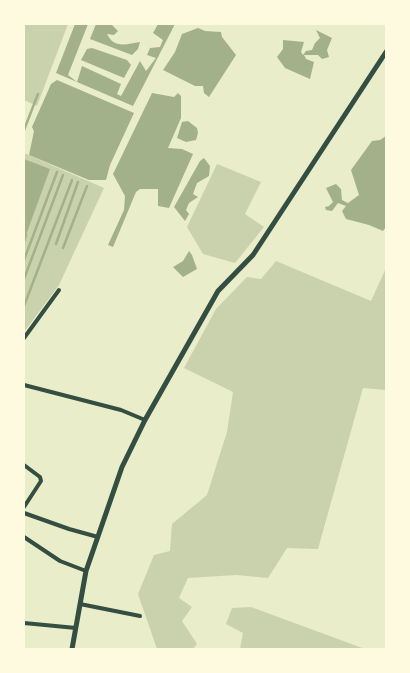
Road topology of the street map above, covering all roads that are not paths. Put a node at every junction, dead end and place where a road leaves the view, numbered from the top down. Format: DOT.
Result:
graph roads {
  1 [pos="386,52"];
  2 [pos="59,290"];
  3 [pos="24,338"];
  4 [pos="24,385"];
  5 [pos="145,420"];
  6 [pos="24,465"];
  7 [pos="24,507"];
  8 [pos="24,513"];
  9 [pos="24,537"];
  10 [pos="98,538"];
  11 [pos="86,572"];
  12 [pos="80,604"];
  13 [pos="140,616"];
  14 [pos="24,623"];
  15 [pos="76,628"];
  16 [pos="72,649"];
  1 -- 5 [label="main road"];
  2 -- 3 [label="street"];
  4 -- 5 [label="street"];
  5 -- 10 [label="main road"];
  6 -- 7 [label="street"];
  8 -- 10 [label="street"];
  9 -- 11 [label="street"];
  10 -- 11 [label="main road"];
  11 -- 12 [label="main road"];
  12 -- 13 [label="street"];
  12 -- 15 [label="main road"];
  14 -- 15 [label="street"];
  15 -- 16 [label="main road"];
}
